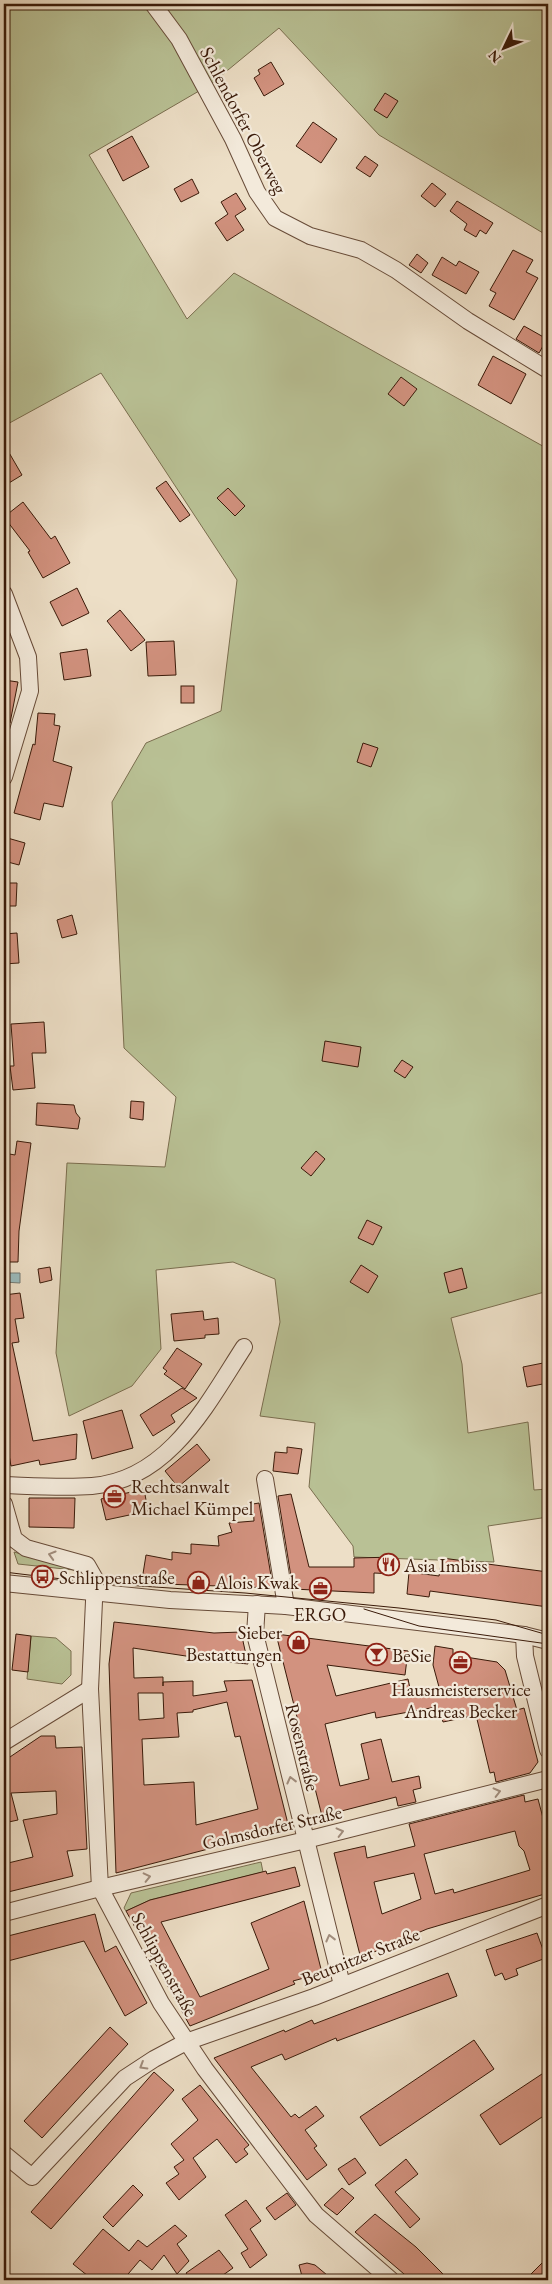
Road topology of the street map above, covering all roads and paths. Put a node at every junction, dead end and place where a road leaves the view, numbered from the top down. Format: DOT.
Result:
graph roads {
  1 [pos="153,4"];
  2 [pos="548,370"];
  3 [pos="4,594"];
  4 [pos="4,777"];
  5 [pos="244,1347"];
  6 [pos="265,1479"];
  7 [pos="4,1485"];
  8 [pos="4,1504"];
  9 [pos="4,1584"];
  10 [pos="94,1592"];
  11 [pos="257,1604"];
  12 [pos="286,1606"];
  13 [pos="524,1635"];
  14 [pos="548,1641"];
  15 [pos="90,1688"];
  16 [pos="4,1742"];
  17 [pos="548,1750"];
  18 [pos="548,1779"];
  19 [pos="306,1840"];
  20 [pos="100,1888"];
  21 [pos="548,1905"];
  22 [pos="4,1913"];
  23 [pos="342,1985"];
  24 [pos="186,2042"];
  25 [pos="4,2154"];
  26 [pos="391,2280"];
  1 -- 2 [label="street, Schlendorfer Oberweg"];
  3 -- 4 [label="street"];
  5 -- 7 [label="street"];
  6 -- 12 [label="street"];
  10 -- 8 [label="street, Schlippenstraße, one-way"];
  9 -- 10 [label="street"];
  10 -- 11 [label="street"];
  10 -- 15 [label="street, Schlippenstraße"];
  11 -- 12 [label="street"];
  19 -- 11 [label="street, Rosenstraße, one-way"];
  12 -- 13 [label="street"];
  13 -- 14 [label="street"];
  13 -- 17 [label="street"];
  15 -- 16 [label="street"];
  15 -- 20 [label="street, Schlippenstraße"];
  19 -- 18 [label="street, Golmsdorfer Straße, one-way"];
  20 -- 19 [label="street, Golmsdorfer Straße, one-way"];
  23 -- 19 [label="street, Rosenstraße, one-way"];
  20 -- 22 [label="street, Golmsdorfer Straße"];
  20 -- 24 [label="street, Schlippenstraße"];
  21 -- 23 [label="street, Beutnitzer Straße"];
  23 -- 24 [label="street, Beutnitzer Straße"];
  24 -- 25 [label="street, Beutnitzer Straße, one-way"];
  24 -- 26 [label="street, Schlippenstraße"];
}
